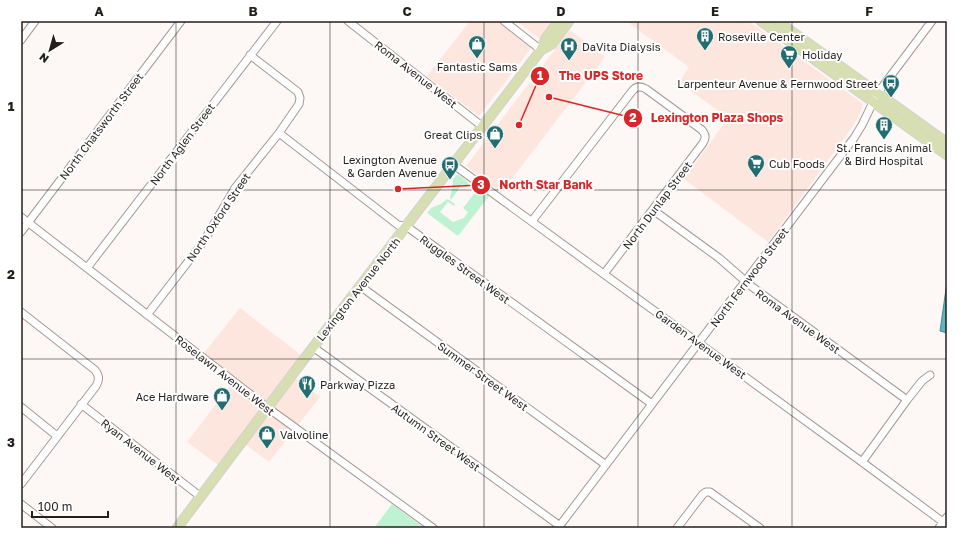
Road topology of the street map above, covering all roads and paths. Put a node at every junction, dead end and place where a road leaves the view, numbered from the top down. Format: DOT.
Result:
graph roads {
  1 [pos="35,21"];
  2 [pos="181,21"];
  3 [pos="277,21"];
  4 [pos="348,21"];
  5 [pos="504,21"];
  6 [pos="558,21"];
  7 [pos="569,21"];
  8 [pos="761,21"];
  9 [pos="777,21"];
  10 [pos="932,21"];
  11 [pos="21,40"];
  12 [pos="541,50"];
  13 [pos="250,55"];
  14 [pos="875,98"];
  15 [pos="483,127"];
  16 [pos="279,132"];
  17 [pos="947,143"];
  18 [pos="947,155"];
  19 [pos="454,165"];
  20 [pos="653,210"];
  21 [pos="21,216"];
  22 [pos="28,222"];
  23 [pos="532,222"];
  24 [pos="406,226"];
  25 [pos="21,232"];
  26 [pos="87,268"];
  27 [pos="604,274"];
  28 [pos="745,282"];
  29 [pos="360,286"];
  30 [pos="21,312"];
  31 [pos="147,315"];
  32 [pos="698,343"];
  33 [pos="313,347"];
  34 [pos="930,375"];
  35 [pos="907,400"];
  36 [pos="82,404"];
  37 [pos="652,404"];
  38 [pos="21,408"];
  39 [pos="268,408"];
  40 [pos="57,436"];
  41 [pos="862,462"];
  42 [pos="606,465"];
  43 [pos="21,484"];
  44 [pos="201,497"];
  45 [pos="21,504"];
  46 [pos="944,523"];
  47 [pos="559,527"];
  48 [pos="52,528"];
  49 [pos="177,528"];
  50 [pos="433,528"];
  51 [pos="677,528"];
  52 [pos="760,528"];
  1 -- 11 [label="street"];
  2 -- 22 [label="street, North Chatsworth Street"];
  3 -- 13 [label="street, North Aglen Street"];
  4 -- 15 [label="street, Roma Avenue West"];
  5 -- 12 [label="street"];
  6 -- 12 [label="main road, Lexington Avenue North"];
  7 -- 12 [label="main road, Lexington Avenue North"];
  8 -- 14 [label="main road"];
  9 -- 14 [label="main road"];
  10 -- 14 [label="street, North Fernwood Street"];
  12 -- 15 [label="main road, Lexington Avenue North"];
  13 -- 16 [label="street, North Oxford Street"];
  13 -- 26 [label="street, North Aglen Street"];
  14 -- 17 [label="main road"];
  14 -- 18 [label="main road"];
  14 -- 28 [label="street, North Fernwood Street"];
  15 -- 19 [label="main road, Lexington Avenue North"];
  16 -- 24 [label="street, Ruggles Street West"];
  16 -- 31 [label="street, North Oxford Street"];
  19 -- 23 [label="street, Garden Avenue West"];
  19 -- 24 [label="main road, Lexington Avenue North"];
  20 -- 23 [label="street, North Dunlap Street"];
  20 -- 27 [label="street, North Dunlap Street"];
  20 -- 28 [label="street, Roma Avenue West"];
  21 -- 22 [label="street, Roselawn Avenue West"];
  22 -- 25 [label="street, North Chatsworth Street"];
  22 -- 26 [label="street, Roselawn Avenue West"];
  23 -- 27 [label="street, Garden Avenue West"];
  24 -- 29 [label="main road, Lexington Avenue North"];
  24 -- 37 [label="street, Ruggles Street West"];
  26 -- 31 [label="street, Roselawn Avenue West"];
  27 -- 32 [label="street, Garden Avenue West"];
  28 -- 32 [label="street, North Fernwood Street"];
  28 -- 35 [label="street, Roma Avenue West"];
  29 -- 33 [label="main road, Lexington Avenue North"];
  29 -- 42 [label="street, Summer Street West"];
  30 -- 36 [label="street"];
  31 -- 39 [label="street, Roselawn Avenue West"];
  32 -- 37 [label="street, North Fernwood Street"];
  32 -- 41 [label="street, Garden Avenue West"];
  33 -- 39 [label="main road, Lexington Avenue North"];
  33 -- 47 [label="street, Autumn Street West"];
  34 -- 35 [label="street"];
  35 -- 41 [label="street"];
  36 -- 40 [label="street"];
  36 -- 44 [label="street, Ryan Avenue West"];
  37 -- 42 [label="street, North Fernwood Street"];
  38 -- 40 [label="street"];
  39 -- 44 [label="main road, Lexington Avenue North"];
  39 -- 50 [label="street, Roselawn Avenue West"];
  40 -- 43 [label="street"];
  41 -- 46 [label="street, Garden Avenue West"];
  42 -- 47 [label="street, North Fernwood Street"];
  44 -- 49 [label="main road, Lexington Avenue North"];
  45 -- 48 [label="street"];
  51 -- 52 [label="street"];
}
